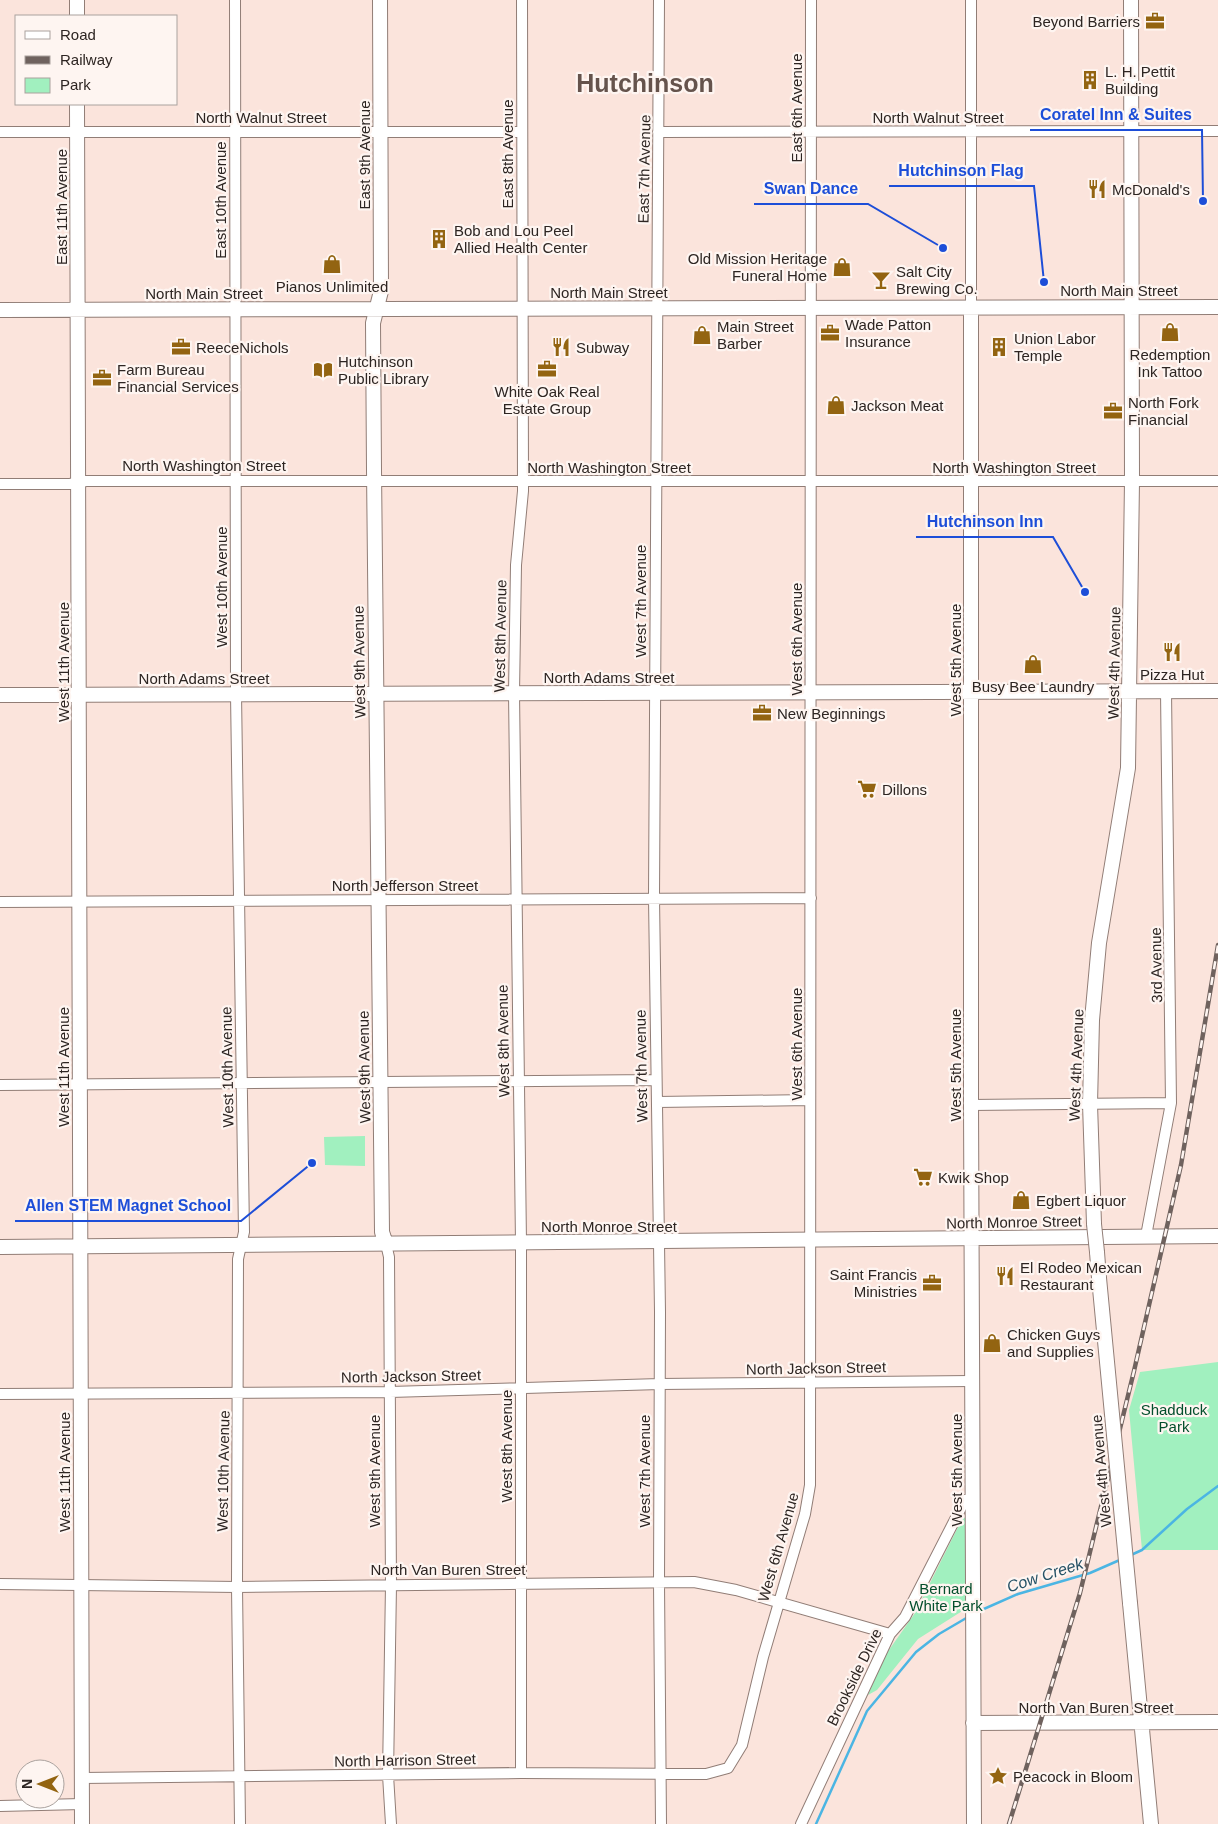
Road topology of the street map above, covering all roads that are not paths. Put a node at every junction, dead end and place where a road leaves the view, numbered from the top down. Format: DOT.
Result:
graph roads {
  1 [pos="77,0"];
  2 [pos="235,0"];
  3 [pos="380,0"];
  4 [pos="522,0"];
  5 [pos="659,0"];
  6 [pos="812,0"];
  7 [pos="971,0"];
  8 [pos="1132,0"];
  9 [pos="77,15"];
  10 [pos="77,105"];
  11 [pos="1132,131"];
  12 [pos="1218,131"];
  13 [pos="0,132"];
  14 [pos="78,132"];
  15 [pos="234,132"];
  16 [pos="380,132"];
  17 [pos="522,132"];
  18 [pos="658,132"];
  19 [pos="811,132"];
  20 [pos="971,132"];
  21 [pos="1218,306"];
  22 [pos="812,307"];
  23 [pos="971,307"];
  24 [pos="1132,307"];
  25 [pos="522,308"];
  26 [pos="658,308"];
  27 [pos="235,309"];
  28 [pos="377,309"];
  29 [pos="0,310"];
  30 [pos="78,310"];
  31 [pos="236,480"];
  32 [pos="374,480"];
  33 [pos="523,481"];
  34 [pos="1132,481"];
  35 [pos="1218,481"];
  36 [pos="78,482"];
  37 [pos="656,482"];
  38 [pos="811,482"];
  39 [pos="971,482"];
  40 [pos="0,484"];
  41 [pos="1166,691"];
  42 [pos="1218,691"];
  43 [pos="972,692"];
  44 [pos="1130,692"];
  45 [pos="514,693"];
  46 [pos="655,693"];
  47 [pos="811,693"];
  48 [pos="79,694"];
  49 [pos="236,694"];
  50 [pos="375,694"];
  51 [pos="0,695"];
  52 [pos="654,898"];
  53 [pos="811,898"];
  54 [pos="378,900"];
  55 [pos="516,900"];
  56 [pos="240,901"];
  57 [pos="0,902"];
  58 [pos="80,902"];
  59 [pos="656,1080"];
  60 [pos="380,1083"];
  61 [pos="519,1083"];
  62 [pos="80,1084"];
  63 [pos="242,1084"];
  64 [pos="0,1085"];
  65 [pos="810,1100"];
  66 [pos="657,1102"];
  67 [pos="1171,1102"];
  68 [pos="1090,1104"];
  69 [pos="971,1105"];
  70 [pos="1146,1236"];
  71 [pos="1218,1236"];
  72 [pos="972,1238"];
  73 [pos="811,1240"];
  74 [pos="658,1242"];
  75 [pos="521,1243"];
  76 [pos="386,1244"];
  77 [pos="241,1245"];
  78 [pos="80,1246"];
  79 [pos="0,1247"];
  80 [pos="972,1381"];
  81 [pos="812,1382"];
  82 [pos="660,1384"];
  83 [pos="522,1389"];
  84 [pos="238,1392"];
  85 [pos="390,1392"];
  86 [pos="0,1394"];
  87 [pos="80,1394"];
  88 [pos="973,1499"];
  89 [pos="659,1583"];
  90 [pos="0,1584"];
  91 [pos="81,1585"];
  92 [pos="390,1585"];
  93 [pos="520,1585"];
  94 [pos="237,1586"];
  95 [pos="778,1603"];
  96 [pos="890,1634"];
  97 [pos="1218,1722"];
  98 [pos="973,1723"];
  99 [pos="1142,1724"];
  100 [pos="728,1768"];
  101 [pos="521,1773"];
  102 [pos="661,1773"];
  103 [pos="388,1775"];
  104 [pos="240,1777"];
  105 [pos="82,1778"];
  106 [pos="82,1804"];
  107 [pos="0,1806"];
  108 [pos="82,1824"];
  109 [pos="240,1824"];
  110 [pos="391,1824"];
  111 [pos="661,1824"];
  112 [pos="801,1824"];
  113 [pos="974,1824"];
  114 [pos="1151,1824"];
  1 -- 9 [label="street"];
  2 -- 15 [label="street, East 10th Avenue"];
  3 -- 16 [label="street, East 9th Avenue"];
  4 -- 17 [label="street, East 8th Avenue"];
  5 -- 18 [label="street, East 7th Avenue"];
  6 -- 19 [label="street, East 6th Avenue"];
  7 -- 20 [label="street"];
  8 -- 11 [label="street, West 4th Avenue"];
  10 -- 14 [label="street, East 11th Avenue"];
  11 -- 12 [label="street, North Walnut Street"];
  11 -- 20 [label="street, North Walnut Street"];
  11 -- 24 [label="street, West 4th Avenue"];
  13 -- 14 [label="street, North Walnut Street"];
  14 -- 15 [label="street, North Walnut Street"];
  14 -- 30 [label="street, East 11th Avenue"];
  15 -- 16 [label="street, North Walnut Street"];
  15 -- 27 [label="street, East 10th Avenue"];
  16 -- 17 [label="street, North Walnut Street"];
  16 -- 28 [label="street, East 9th Avenue"];
  17 -- 25 [label="street, East 8th Avenue"];
  18 -- 19 [label="street, North Walnut Street"];
  18 -- 26 [label="street, East 7th Avenue"];
  19 -- 20 [label="street, North Walnut Street"];
  19 -- 22 [label="street, East 6th Avenue"];
  20 -- 23 [label="street"];
  21 -- 24 [label="street, North Main Street"];
  22 -- 23 [label="street, North Main Street"];
  22 -- 26 [label="street, North Main Street"];
  22 -- 38 [label="street, West 6th Avenue"];
  23 -- 24 [label="street, North Main Street"];
  23 -- 39 [label="street, West 5th Avenue"];
  24 -- 34 [label="street, West 4th Avenue"];
  25 -- 26 [label="street, North Main Street"];
  25 -- 28 [label="street, North Main Street"];
  25 -- 33 [label="street, West 8th Avenue"];
  26 -- 37 [label="street, West 7th Avenue"];
  27 -- 28 [label="street, North Main Street"];
  27 -- 30 [label="street, North Main Street"];
  27 -- 31 [label="street, West 10th Avenue"];
  28 -- 32 [label="street, West 9th Avenue"];
  29 -- 30 [label="street, North Main Street"];
  30 -- 36 [label="street, West 11th Avenue"];
  31 -- 32 [label="street, North Washington Street"];
  31 -- 36 [label="street, North Washington Street"];
  31 -- 49 [label="street, West 10th Avenue"];
  32 -- 33 [label="street, North Washington Street"];
  32 -- 50 [label="street, West 9th Avenue"];
  33 -- 37 [label="street, North Washington Street"];
  33 -- 45 [label="street, West 8th Avenue"];
  34 -- 35 [label="street, North Washington Street"];
  34 -- 39 [label="street, North Washington Street"];
  34 -- 44 [label="street, West 4th Avenue"];
  36 -- 40 [label="street, North Washington Street"];
  36 -- 48 [label="street, West 11th Avenue"];
  37 -- 38 [label="street, North Washington Street"];
  37 -- 46 [label="street, West 7th Avenue"];
  38 -- 39 [label="street, North Washington Street"];
  38 -- 47 [label="street, West 6th Avenue"];
  39 -- 43 [label="street, West 5th Avenue"];
  41 -- 42 [label="street, North Adams Street"];
  41 -- 44 [label="street, North Adams Street"];
  41 -- 67 [label="street, 3rd Avenue"];
  43 -- 44 [label="street, North Adams Street"];
  43 -- 47 [label="street, North Adams Street"];
  43 -- 69 [label="street, West 5th Avenue"];
  44 -- 68 [label="street, West 4th Avenue"];
  45 -- 46 [label="street, North Adams Street"];
  45 -- 50 [label="street, North Adams Street"];
  45 -- 55 [label="street, West 8th Avenue"];
  46 -- 47 [label="street, North Adams Street"];
  46 -- 52 [label="street, West 7th Avenue"];
  47 -- 53 [label="street, West 6th Avenue"];
  48 -- 49 [label="street, North Adams Street"];
  48 -- 51 [label="street, North Adams Street"];
  48 -- 58 [label="street, West 11th Avenue"];
  49 -- 50 [label="street, North Adams Street"];
  49 -- 56 [label="street, West 10th Avenue"];
  50 -- 54 [label="street, West 9th Avenue"];
  52 -- 53 [label="street, North Jefferson Street"];
  52 -- 55 [label="street, North Jefferson Street"];
  52 -- 59 [label="street, West 7th Avenue"];
  53 -- 65 [label="street, West 6th Avenue"];
  54 -- 55 [label="street, North Jefferson Street"];
  54 -- 56 [label="street, North Jefferson Street"];
  54 -- 60 [label="street, West 9th Avenue"];
  55 -- 61 [label="street, West 8th Avenue"];
  56 -- 58 [label="street, North Jefferson Street"];
  56 -- 63 [label="street, West 10th Avenue"];
  57 -- 58 [label="street, North Jefferson Street"];
  58 -- 62 [label="street, West 11th Avenue"];
  59 -- 61 [label="street"];
  59 -- 66 [label="street, West 7th Avenue"];
  60 -- 61 [label="street"];
  60 -- 63 [label="street"];
  60 -- 76 [label="street, West 9th Avenue"];
  61 -- 75 [label="street, West 8th Avenue"];
  62 -- 63 [label="street"];
  62 -- 64 [label="street"];
  62 -- 78 [label="street, West 11th Avenue"];
  63 -- 77 [label="street, West 10th Avenue"];
  65 -- 66 [label="street"];
  65 -- 73 [label="street, West 6th Avenue"];
  66 -- 74 [label="street, West 7th Avenue"];
  67 -- 68 [label="street"];
  67 -- 70 [label="street, 3rd Avenue"];
  68 -- 69 [label="street"];
  68 -- 99 [label="street, West 4th Avenue, bridge"];
  69 -- 72 [label="street, West 5th Avenue"];
  70 -- 71 [label="street, North Monroe Street"];
  70 -- 72 [label="street, North Monroe Street"];
  72 -- 73 [label="street, North Monroe Street"];
  72 -- 80 [label="street, West 5th Avenue"];
  73 -- 74 [label="street, North Monroe Street"];
  73 -- 81 [label="street, West 6th Avenue"];
  74 -- 75 [label="street, North Monroe Street"];
  74 -- 82 [label="street, West 7th Avenue"];
  75 -- 76 [label="street, North Monroe Street"];
  75 -- 83 [label="street, West 8th Avenue"];
  76 -- 77 [label="street, North Monroe Street"];
  76 -- 85 [label="street, West 9th Avenue"];
  77 -- 78 [label="street, North Monroe Street"];
  77 -- 84 [label="street, West 10th Avenue"];
  78 -- 79 [label="street, North Monroe Street"];
  78 -- 87 [label="street, West 11th Avenue"];
  80 -- 81 [label="street, North Jackson Street"];
  80 -- 88 [label="street, West 5th Avenue"];
  81 -- 82 [label="street, North Jackson Street"];
  81 -- 95 [label="street, West 6th Avenue"];
  82 -- 83 [label="street, North Jackson Street"];
  82 -- 89 [label="street, West 7th Avenue"];
  83 -- 85 [label="street, North Jackson Street"];
  83 -- 93 [label="street, West 8th Avenue"];
  84 -- 85 [label="street, North Jackson Street"];
  84 -- 87 [label="street, North Jackson Street"];
  84 -- 94 [label="street, West 10th Avenue"];
  85 -- 92 [label="street, West 9th Avenue"];
  86 -- 87 [label="street, North Jackson Street"];
  87 -- 91 [label="street, West 11th Avenue"];
  88 -- 96 [label="street, Brookside Drive"];
  88 -- 98 [label="street, West 5th Avenue"];
  89 -- 93 [label="street, North Van Buren Street"];
  89 -- 95 [label="street, North Van Buren Street"];
  89 -- 102 [label="street, West 7th Avenue"];
  90 -- 91 [label="street, North Van Buren Street"];
  91 -- 94 [label="street, North Van Buren Street"];
  91 -- 105 [label="street, West 11th Avenue"];
  92 -- 93 [label="street, North Van Buren Street"];
  92 -- 94 [label="street, North Van Buren Street"];
  92 -- 103 [label="street, West 9th Avenue"];
  93 -- 101 [label="street, West 8th Avenue"];
  94 -- 104 [label="street, West 10th Avenue"];
  95 -- 96 [label="street, North Van Buren Street"];
  95 -- 100 [label="street, West 6th Avenue"];
  96 -- 112 [label="street, Brookside Drive"];
  97 -- 99 [label="street, North Van Buren Street"];
  98 -- 99 [label="street, North Van Buren Street"];
  98 -- 113 [label="street, West 5th Avenue"];
  99 -- 114 [label="street, West 4th Avenue"];
  100 -- 102 [label="street, North Harrison Street"];
  101 -- 102 [label="street, North Harrison Street"];
  101 -- 103 [label="street, North Harrison Street"];
  102 -- 111 [label="street, West 7th Avenue"];
  103 -- 104 [label="street, North Harrison Street"];
  103 -- 110 [label="street, West 9th Avenue"];
  104 -- 105 [label="street, North Harrison Street"];
  104 -- 109 [label="street, West 10th Avenue"];
  105 -- 106 [label="street, West 11th Avenue"];
  106 -- 107 [label="street"];
  106 -- 108 [label="street, West 11th Avenue"];
}
